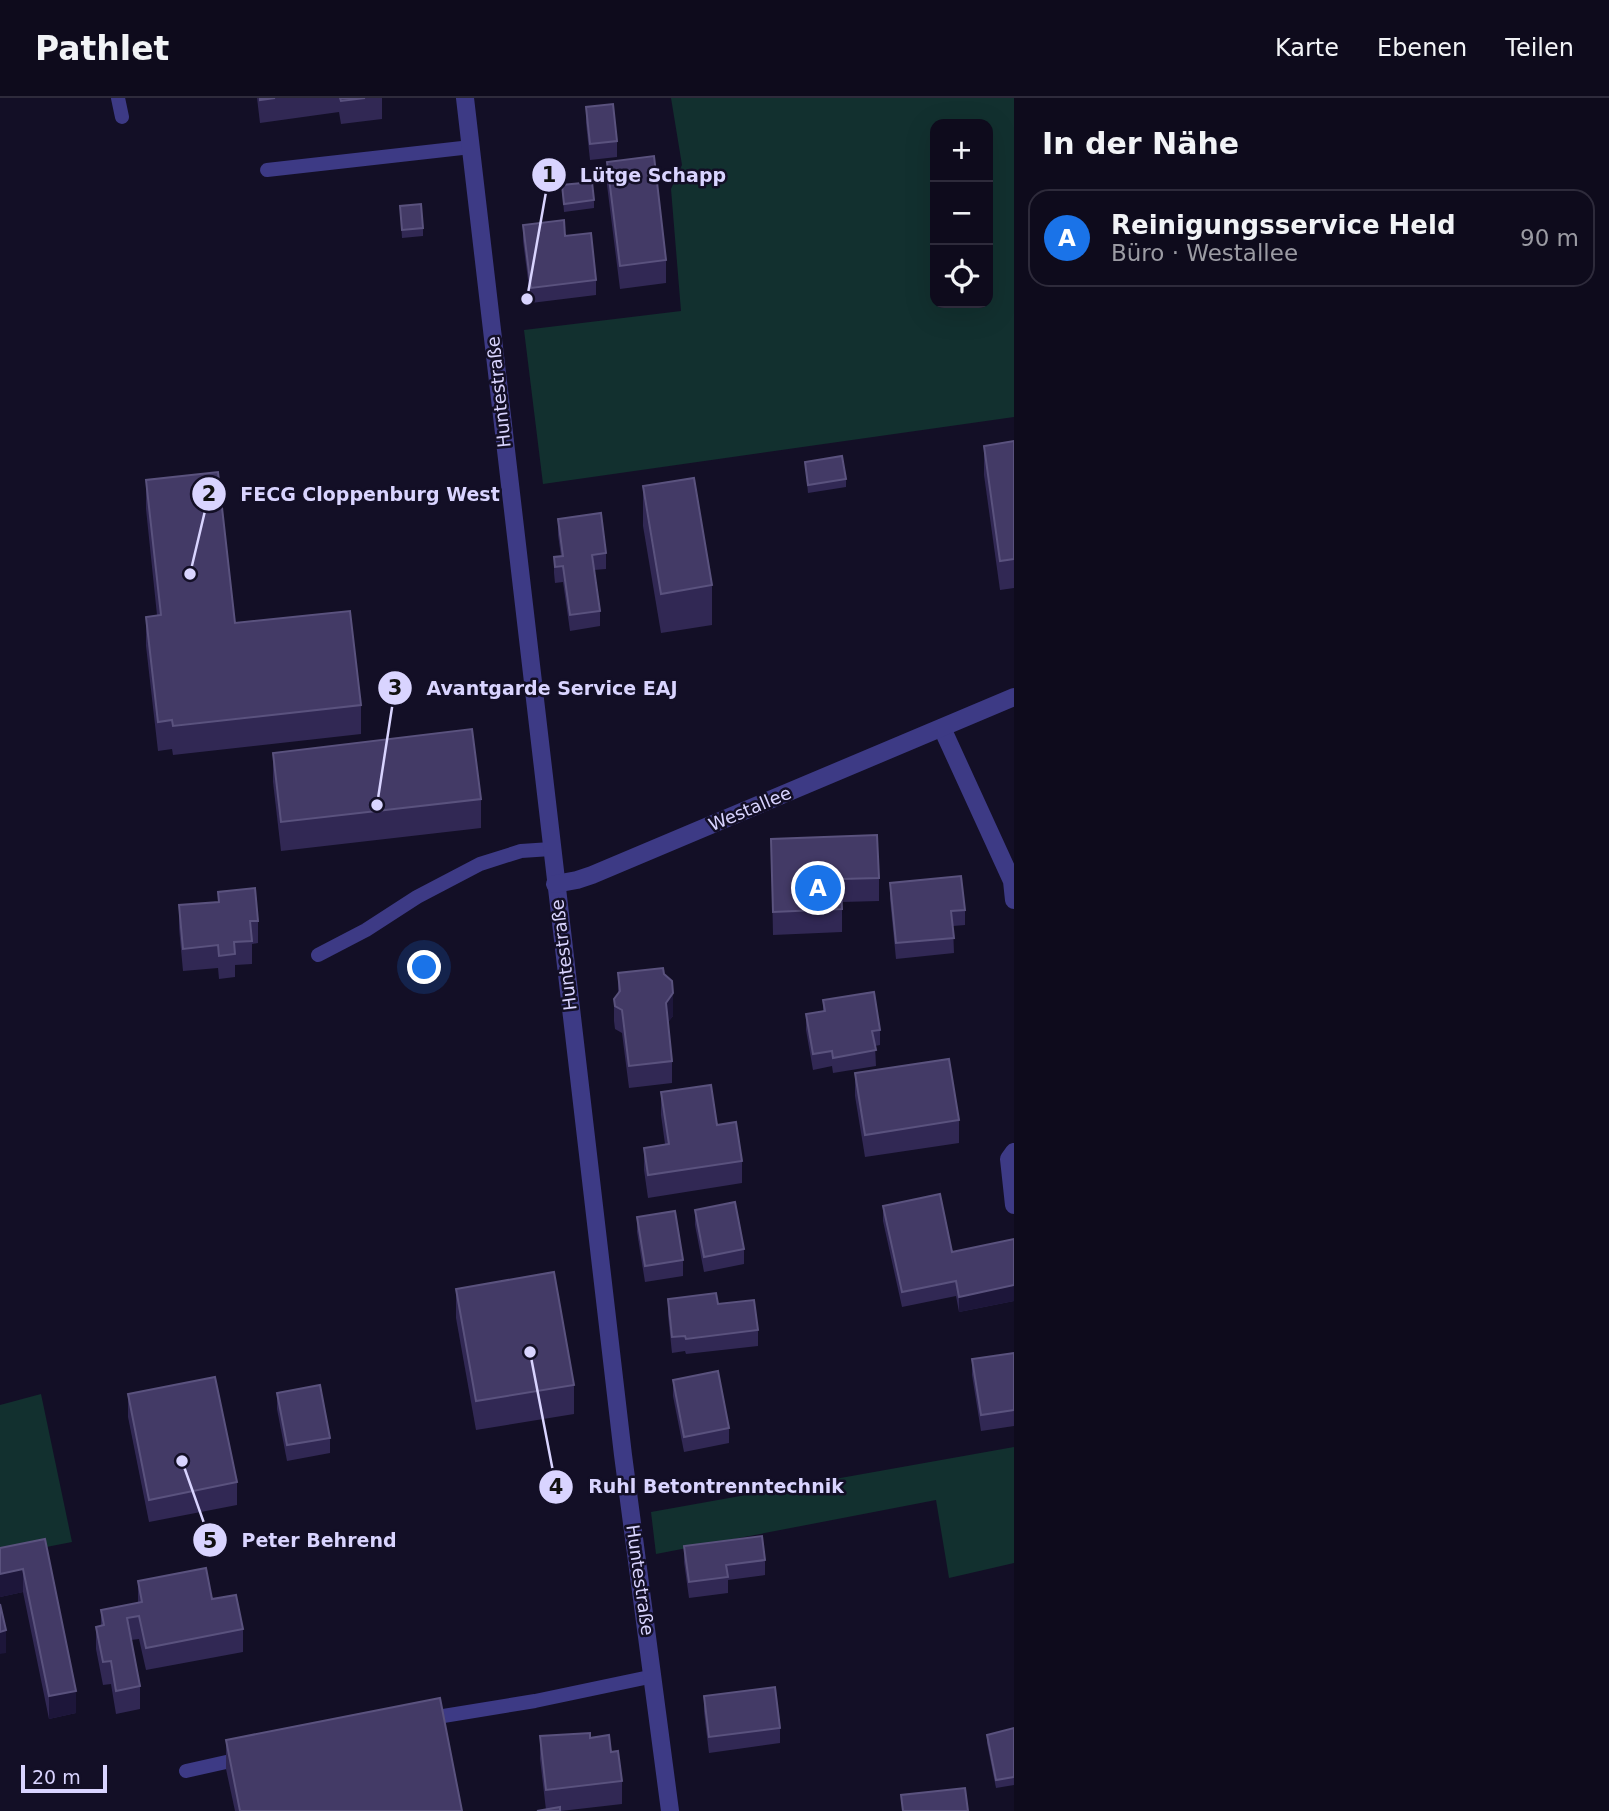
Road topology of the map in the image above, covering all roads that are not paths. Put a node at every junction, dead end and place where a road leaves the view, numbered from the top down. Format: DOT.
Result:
graph roads {
  1 [pos="118,98"];
  2 [pos="464,98"];
  3 [pos="122,117"];
  4 [pos="471,147"];
  5 [pos="267,170"];
  6 [pos="1014,697"];
  7 [pos="942,728"];
  8 [pos="551,849"];
  9 [pos="555,884"];
  10 [pos="1014,900"];
  11 [pos="317,955"];
  12 [pos="1014,1152"];
  13 [pos="1014,1205"];
  14 [pos="654,1676"];
  15 [pos="411,1722"];
  16 [pos="252,1756"];
  17 [pos="187,1771"];
  18 [pos="670,1811"];
  1 -- 3 [label="lane"];
  2 -- 4 [label="street, Huntestraße"];
  4 -- 5 [label="lane"];
  4 -- 8 [label="street, Huntestraße"];
  6 -- 7 [label="street, Westallee"];
  7 -- 9 [label="street, Westallee"];
  7 -- 10 [label="street"];
  8 -- 9 [label="street, Huntestraße"];
  8 -- 11 [label="lane"];
  9 -- 14 [label="street, Huntestraße"];
  12 -- 13 [label="street"];
  14 -- 15 [label="lane"];
  14 -- 18 [label="street, Huntestraße"];
  16 -- 17 [label="lane"];
}
